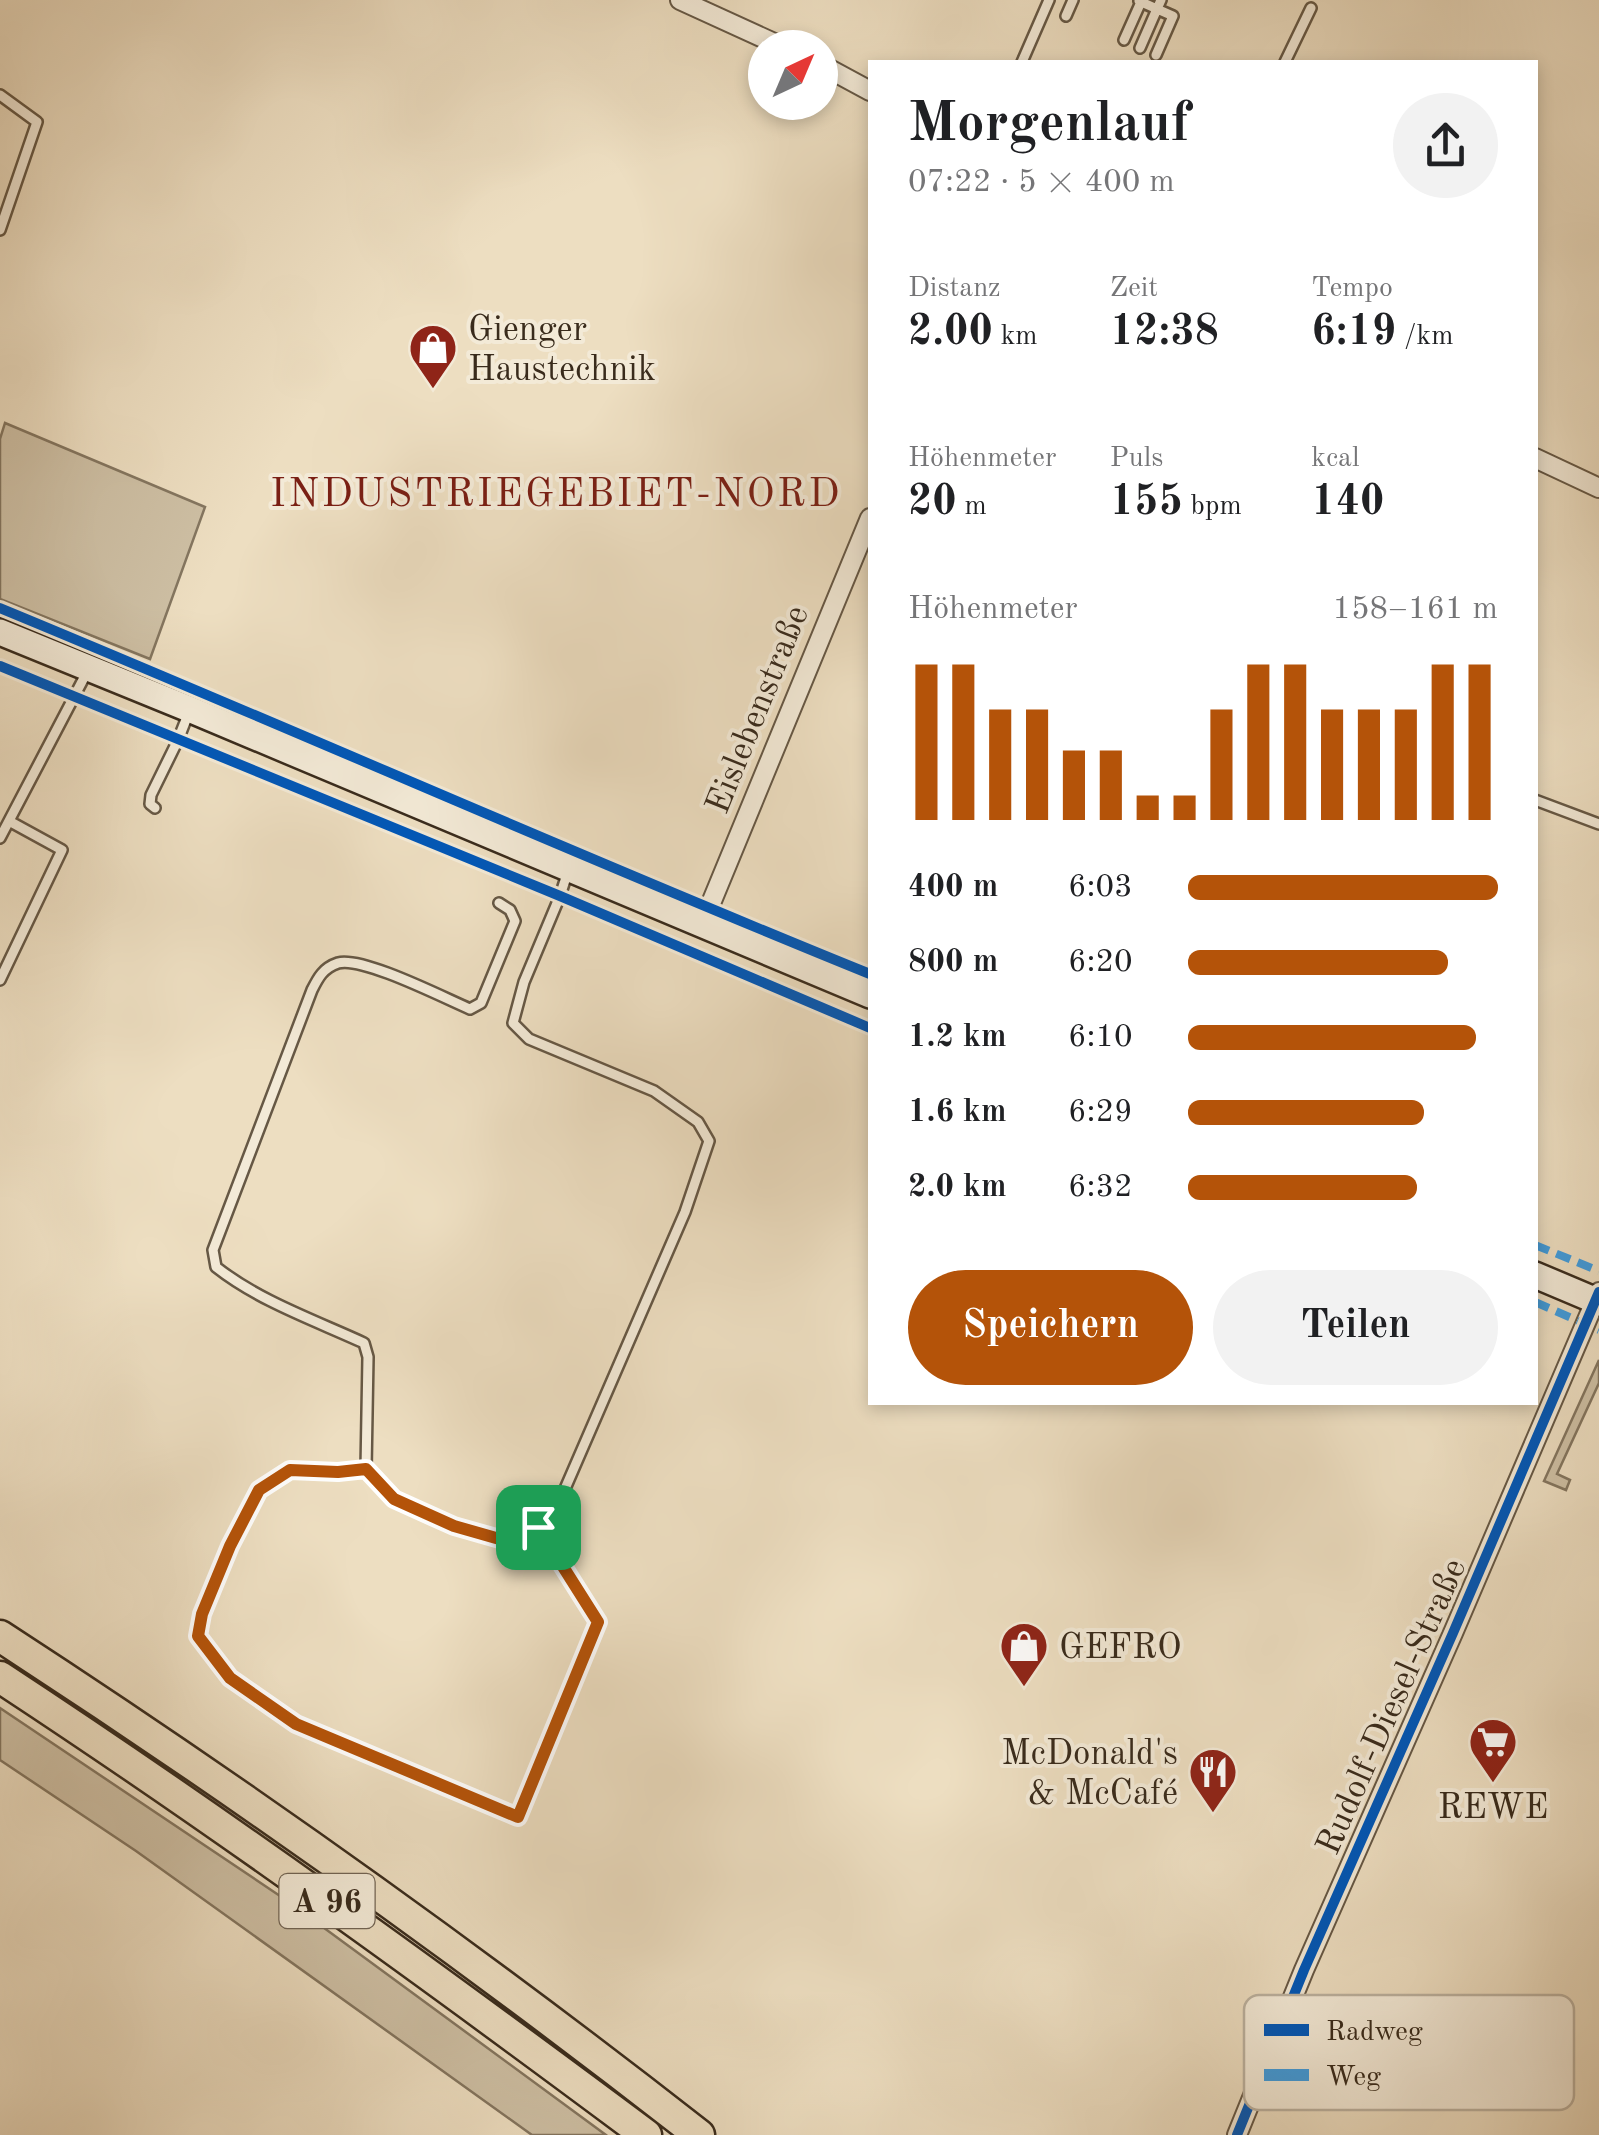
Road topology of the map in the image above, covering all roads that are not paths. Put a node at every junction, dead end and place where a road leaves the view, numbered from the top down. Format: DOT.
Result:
graph roads {
  1 [pos="680,0"];
  2 [pos="1048,0"];
  3 [pos="1073,0"];
  4 [pos="1138,1"];
  5 [pos="1159,4"];
  6 [pos="1311,8"];
  7 [pos="1066,16"];
  8 [pos="748,31"];
  9 [pos="1124,40"];
  10 [pos="1140,48"];
  11 [pos="1156,54"];
  12 [pos="1023,60"];
  13 [pos="1286,60"];
  14 [pos="838,74"];
  15 [pos="868,90"];
  16 [pos="0,94"];
  17 [pos="0,230"];
  18 [pos="1538,459"];
  19 [pos="1599,488"];
  20 [pos="868,523"];
  21 [pos="0,632"];
  22 [pos="89,669"];
  23 [pos="190,709"];
  24 [pos="1538,801"];
  25 [pos="155,808"];
  26 [pos="8,821"];
  27 [pos="1599,824"];
  28 [pos="0,838"];
  29 [pos="569,869"];
  30 [pos="499,903"];
  31 [pos="702,925"];
  32 [pos="0,980"];
  33 [pos="868,994"];
  34 [pos="1538,1276"];
  35 [pos="1598,1298"];
  36 [pos="366,1469"];
  37 [pos="538,1527"];
  38 [pos="0,1615"];
  39 [pos="0,1636"];
  40 [pos="0,1677"];
  41 [pos="72,1682"];
  42 [pos="1294,1995"];
  43 [pos="1247,2110"];
  44 [pos="646,2135"];
  45 [pos="700,2135"];
  46 [pos="1237,2135"];
  1 -- 8 [label="street"];
  2 -- 12 [label="lane"];
  3 -- 7 [label="lane"];
  4 -- 5 [label="lane"];
  4 -- 9 [label="lane"];
  5 -- 10 [label="lane"];
  5 -- 11 [label="lane"];
  6 -- 13 [label="lane"];
  14 -- 15 [label="street"];
  16 -- 17 [label="lane"];
  18 -- 19 [label="street"];
  20 -- 31 [label="street, Eislebenstraße"];
  21 -- 22 [label="street"];
  22 -- 23 [label="street"];
  22 -- 26 [label="lane"];
  23 -- 25 [label="lane"];
  23 -- 29 [label="street"];
  24 -- 27 [label="lane"];
  26 -- 28 [label="lane"];
  26 -- 32 [label="lane"];
  29 -- 31 [label="street"];
  29 -- 37 [label="lane"];
  30 -- 36 [label="lane"];
  31 -- 33 [label="street"];
  34 -- 35 [label="street"];
  35 -- 42 [label="street, Rudolf-Diesel-Straße"];
  36 -- 37 [label="lane"];
  36 -- 37 [label="lane"];
  38 -- 41 [label="highway"];
  39 -- 41 [label="highway, A 96"];
  40 -- 44 [label="highway, A 96"];
  41 -- 45 [label="highway, A 96"];
  43 -- 46 [label="street, Rudolf-Diesel-Straße"];
}
